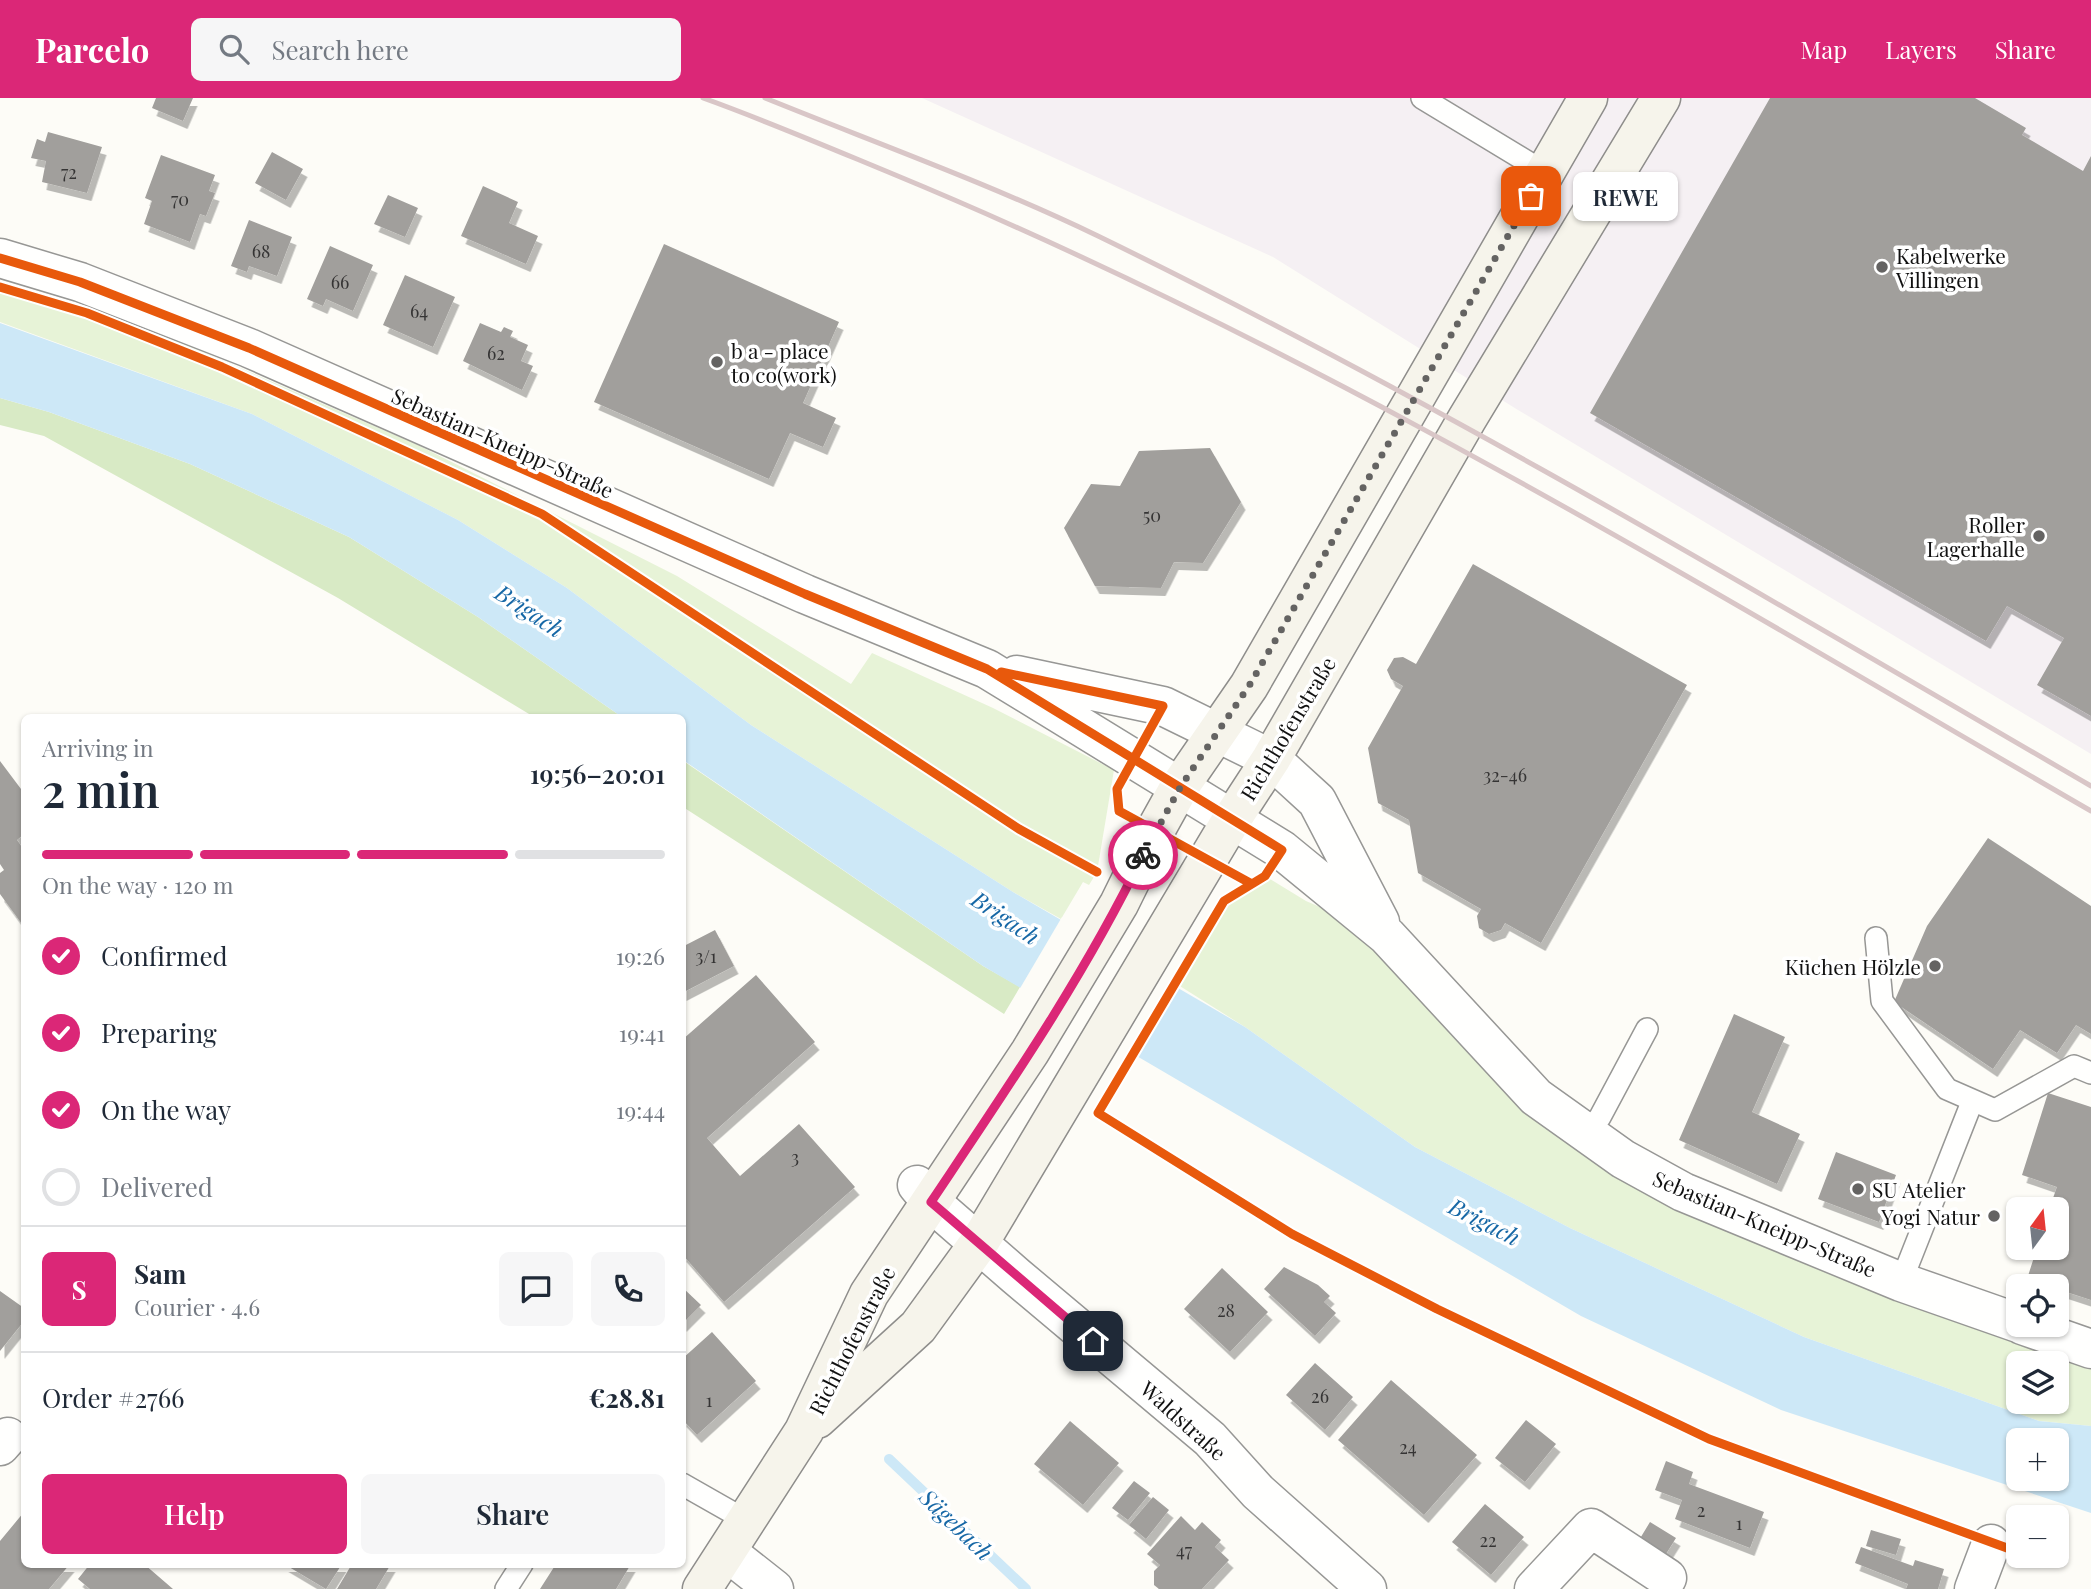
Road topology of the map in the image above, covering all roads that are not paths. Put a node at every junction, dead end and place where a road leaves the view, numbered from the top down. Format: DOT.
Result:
graph roads {
  1 [pos="1422,98"];
  2 [pos="1588,98"];
  3 [pos="1661,98"];
  4 [pos="1544,172"];
  5 [pos="0,258"];
  6 [pos="988,669"];
  7 [pos="1220,732"];
  8 [pos="1271,759"];
  9 [pos="1181,786"];
  10 [pos="1232,819"];
  11 [pos="1387,936"];
  12 [pos="1876,938"];
  13 [pos="1647,1029"];
  14 [pos="2091,1073"];
  15 [pos="1972,1102"];
  16 [pos="1587,1134"];
  17 [pos="924,1194"];
  18 [pos="979,1243"];
  19 [pos="1901,1282"];
  20 [pos="2006,1319"];
  21 [pos="2057,1337"];
  22 [pos="2091,1349"];
  23 [pos="804,1431"];
  24 [pos="686,1486"];
  25 [pos="747,1521"];
  26 [pos="1991,1544"];
  27 [pos="727,1552"];
  28 [pos="519,1568"];
  29 [pos="1667,1578"];
  30 [pos="506,1589"];
  31 [pos="702,1589"];
  32 [pos="774,1589"];
  33 [pos="1367,1589"];
  34 [pos="1534,1589"];
  35 [pos="1974,1589"];
  1 -- 4 [label="lane"];
  2 -- 4 [label="street, Richthofenstraße"];
  3 -- 8 [label="street, Richthofenstraße"];
  4 -- 7 [label="street, Richthofenstraße"];
  5 -- 6 [label="street, Sebastian-Kneipp-Straße"];
  6 -- 7 [label="street, Sebastian-Kneipp-Straße"];
  6 -- 9 [label="street, Sebastian-Kneipp-Straße"];
  7 -- 8 [label="street, Sebastian-Kneipp-Straße"];
  7 -- 9 [label="street, Richthofenstraße"];
  8 -- 10 [label="street, Richthofenstraße"];
  8 -- 11 [label="street, Sebastian-Kneipp-Straße"];
  9 -- 10 [label="street, Sebastian-Kneipp-Straße"];
  9 -- 17 [label="street, Richthofenstraße"];
  10 -- 11 [label="street, Sebastian-Kneipp-Straße"];
  10 -- 18 [label="street, Richthofenstraße"];
  11 -- 16 [label="street, Sebastian-Kneipp-Straße"];
  12 -- 15 [label="lane"];
  13 -- 16 [label="lane"];
  14 -- 15 [label="lane"];
  15 -- 19 [label="lane"];
  16 -- 19 [label="street, Sebastian-Kneipp-Straße"];
  17 -- 18 [label="street, Waldstraße"];
  17 -- 23 [label="street, Richthofenstraße"];
  18 -- 23 [label="street, Richthofenstraße"];
  18 -- 33 [label="street, Waldstraße"];
  19 -- 20 [label="street, Sebastian-Kneipp-Straße"];
  21 -- 22 [label="street, Sebastian-Kneipp-Straße"];
  23 -- 25 [label="street, Richthofenstraße"];
  24 -- 25 [label="lane"];
  25 -- 27 [label="street, Richthofenstraße"];
  26 -- 35 [label="street"];
  27 -- 31 [label="street, Richthofenstraße"];
  27 -- 32 [label="street"];
  28 -- 30 [label="lane"];
  29 -- 34 [label="street"];
}
